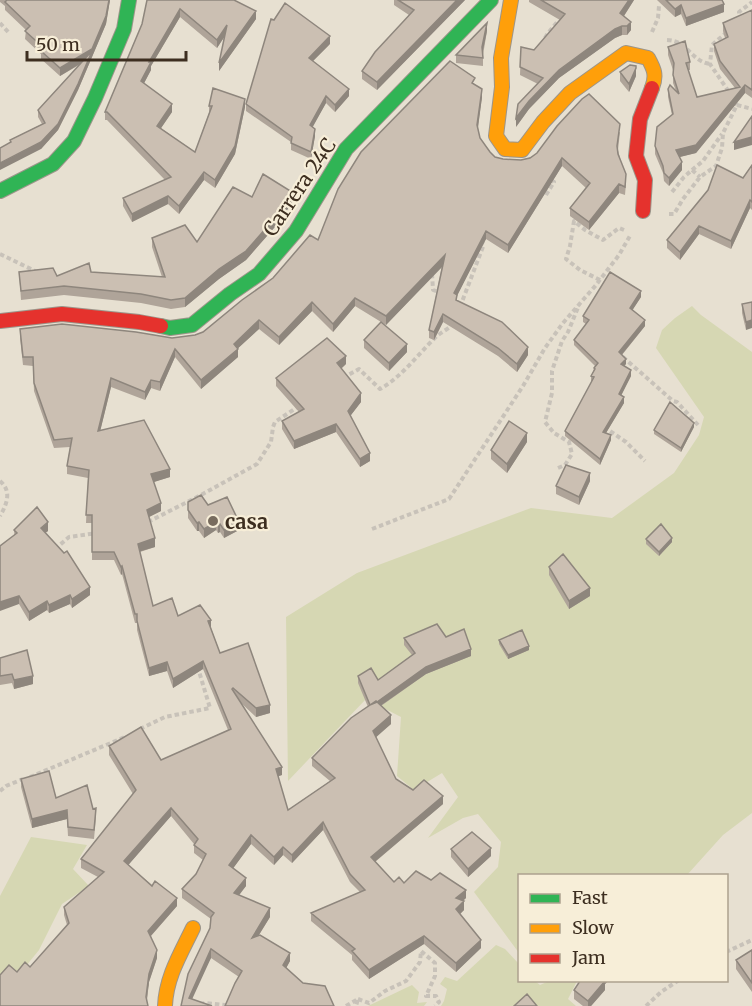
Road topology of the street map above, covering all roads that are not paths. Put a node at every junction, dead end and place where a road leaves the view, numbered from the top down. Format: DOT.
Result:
graph roads {
  1 [pos="129,0"];
  2 [pos="491,0"];
  3 [pos="511,0"];
  4 [pos="0,191"];
  5 [pos="643,211"];
  6 [pos="0,321"];
  7 [pos="193,928"];
  8 [pos="165,1006"];
  1 -- 4 [label="street"];
  2 -- 6 [label="street, Carrera 24C"];
  3 -- 5 [label="street"];
  7 -- 8 [label="street"];
}
